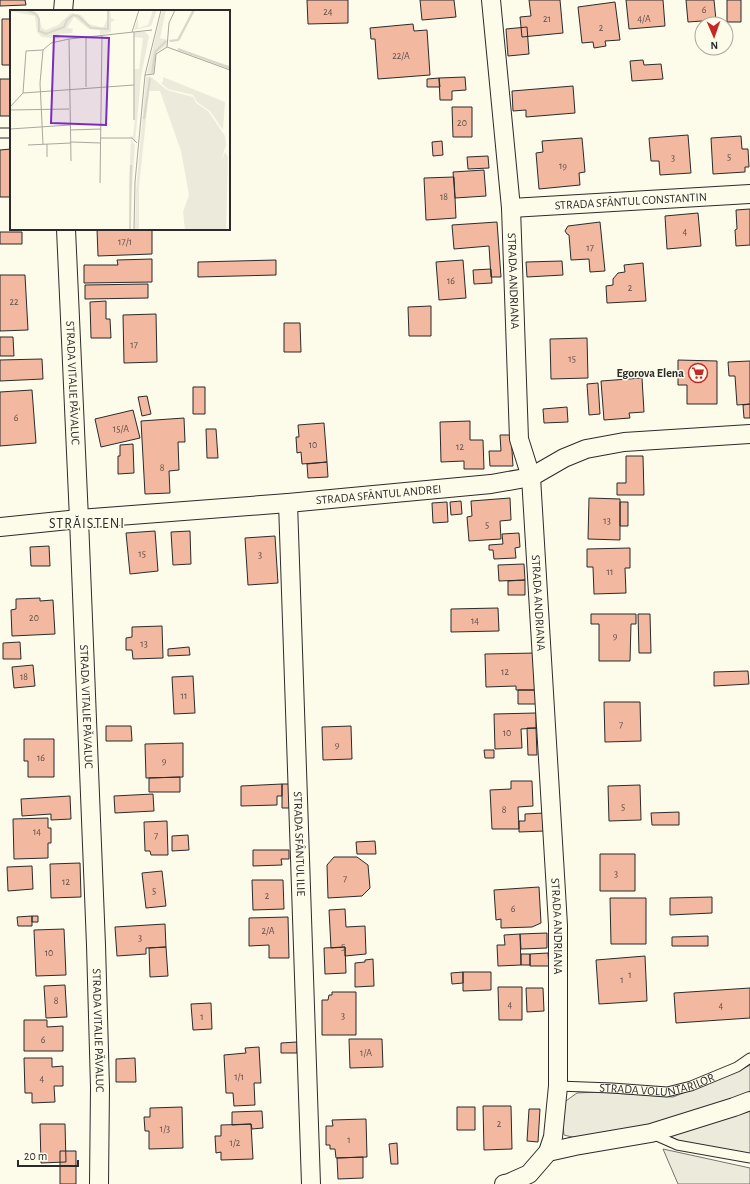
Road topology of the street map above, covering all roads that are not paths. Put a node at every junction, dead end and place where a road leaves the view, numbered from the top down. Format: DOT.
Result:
graph roads {
  1 [pos="64,0"];
  2 [pos="491,0"];
  3 [pos="63,10"];
  4 [pos="10,132"];
  5 [pos="0,133"];
  6 [pos="750,194"];
  7 [pos="511,208"];
  8 [pos="66,230"];
  9 [pos="750,434"];
  10 [pos="531,477"];
  11 [pos="288,503"];
  12 [pos="79,519"];
  13 [pos="0,527"];
  14 [pos="750,1058"];
  15 [pos="558,1086"];
  16 [pos="750,1101"];
  17 [pos="651,1133"];
  18 [pos="548,1152"];
  19 [pos="750,1158"];
  20 [pos="99,1184"];
  21 [pos="311,1184"];
  22 [pos="504,1184"];
  1 -- 3 [label="street"];
  2 -- 7 [label="street, STRADA ANDRIANA"];
  4 -- 5 [label="lane"];
  6 -- 7 [label="street, STRADA SFÂNTUL CONSTANTIN"];
  7 -- 10 [label="street, STRADA ANDRIANA"];
  8 -- 12 [label="street, STRADA VITALIE PĂVALUC"];
  9 -- 10 [label="street, STRADA SFÂNTUL ANDREI"];
  10 -- 11 [label="street, STRADA SFÂNTUL ANDREI"];
  10 -- 15 [label="street, STRADA ANDRIANA"];
  11 -- 12 [label="street, STRADA SFÂNTUL ANDREI"];
  11 -- 21 [label="street, STRADA SFÂNTUL ILIE"];
  12 -- 13 [label="street, STRADA SFÂNTUL ANDREI"];
  12 -- 20 [label="street, STRADA VITALIE PĂVALUC"];
  14 -- 15 [label="lane, STRADA VOLUNTARILOR"];
  15 -- 18 [label="street, STRADA ANDRIANA"];
  16 -- 17 [label="street"];
  17 -- 18 [label="street"];
  17 -- 19 [label="lane"];
  18 -- 22 [label="street, STRADA ANDRIANA"];
}
